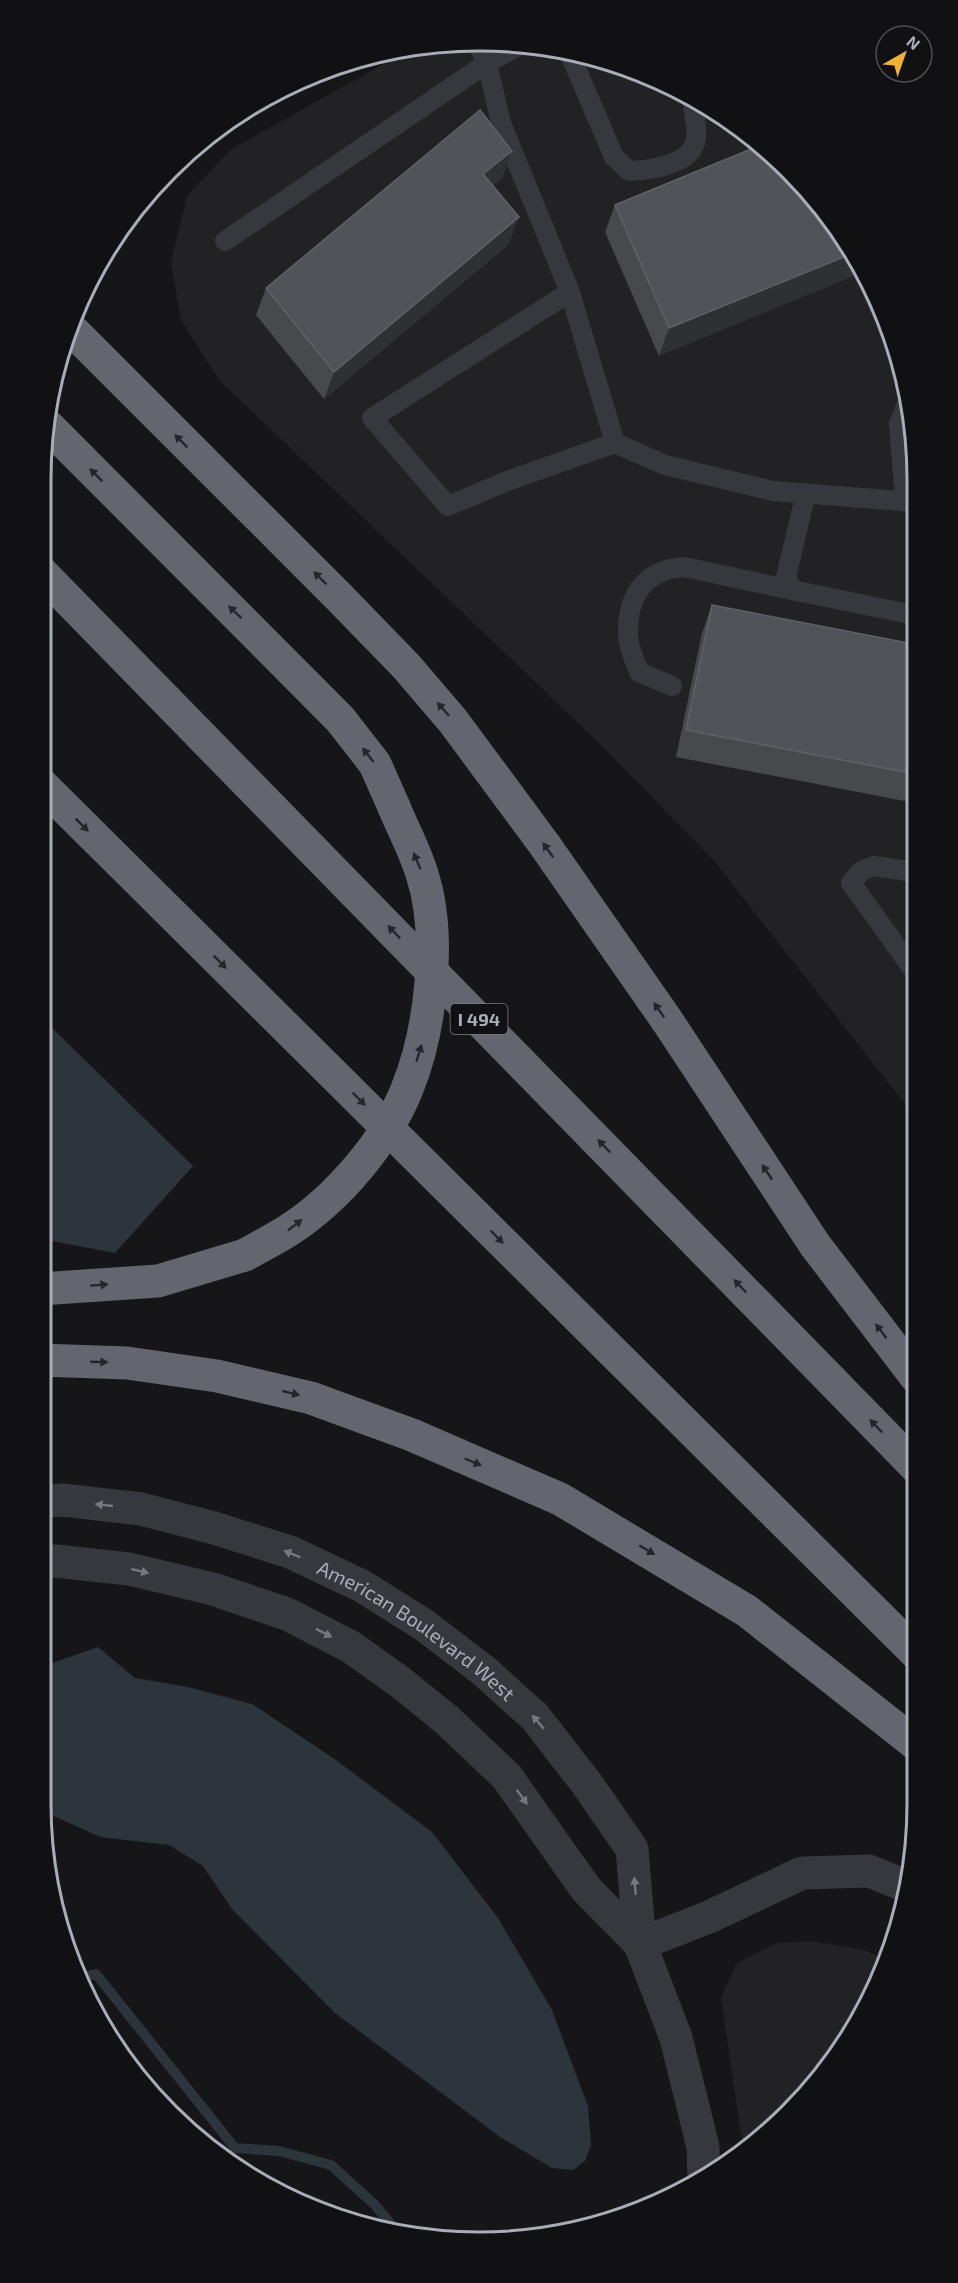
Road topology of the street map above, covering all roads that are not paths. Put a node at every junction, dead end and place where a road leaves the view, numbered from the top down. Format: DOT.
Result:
graph roads {
  1 [pos="481,51"];
  2 [pos="507,52"];
  3 [pos="573,62"];
  4 [pos="487,63"];
  5 [pos="693,108"];
  6 [pos="225,241"];
  7 [pos="570,292"];
  8 [pos="76,334"];
  9 [pos="902,418"];
  10 [pos="54,432"];
  11 [pos="615,443"];
  12 [pos="907,477"];
  13 [pos="806,493"];
  14 [pos="907,501"];
  15 [pos="51,582"];
  16 [pos="792,590"];
  17 [pos="907,614"];
  18 [pos="672,686"];
  19 [pos="51,794"];
  20 [pos="907,871"];
  21 [pos="907,961"];
  22 [pos="51,1288"];
  23 [pos="51,1360"];
  24 [pos="907,1365"];
  25 [pos="907,1458"];
  26 [pos="51,1501"];
  27 [pos="51,1561"];
  28 [pos="907,1644"];
  29 [pos="907,1736"];
  30 [pos="900,1883"];
  31 [pos="640,1944"];
  32 [pos="704,2168"];
  1 -- 4 [label="lane"];
  2 -- 4 [label="lane"];
  3 -- 5 [label="lane"];
  4 -- 6 [label="lane"];
  4 -- 7 [label="lane"];
  7 -- 11 [label="lane"];
  7 -- 11 [label="lane"];
  24 -- 8 [label="highway, one-way"];
  9 -- 12 [label="lane"];
  22 -- 10 [label="highway, one-way, bridge"];
  11 -- 13 [label="lane"];
  13 -- 14 [label="lane"];
  13 -- 16 [label="lane"];
  25 -- 15 [label="highway, I 494, one-way"];
  16 -- 17 [label="lane"];
  16 -- 18 [label="lane"];
  19 -- 28 [label="highway, one-way"];
  20 -- 21 [label="lane"];
  23 -- 29 [label="highway, one-way"];
  31 -- 26 [label="street, American Boulevard West, one-way"];
  27 -- 31 [label="street, American Boulevard West, one-way"];
  30 -- 31 [label="street"];
  31 -- 32 [label="street, American Boulevard West"];
}
